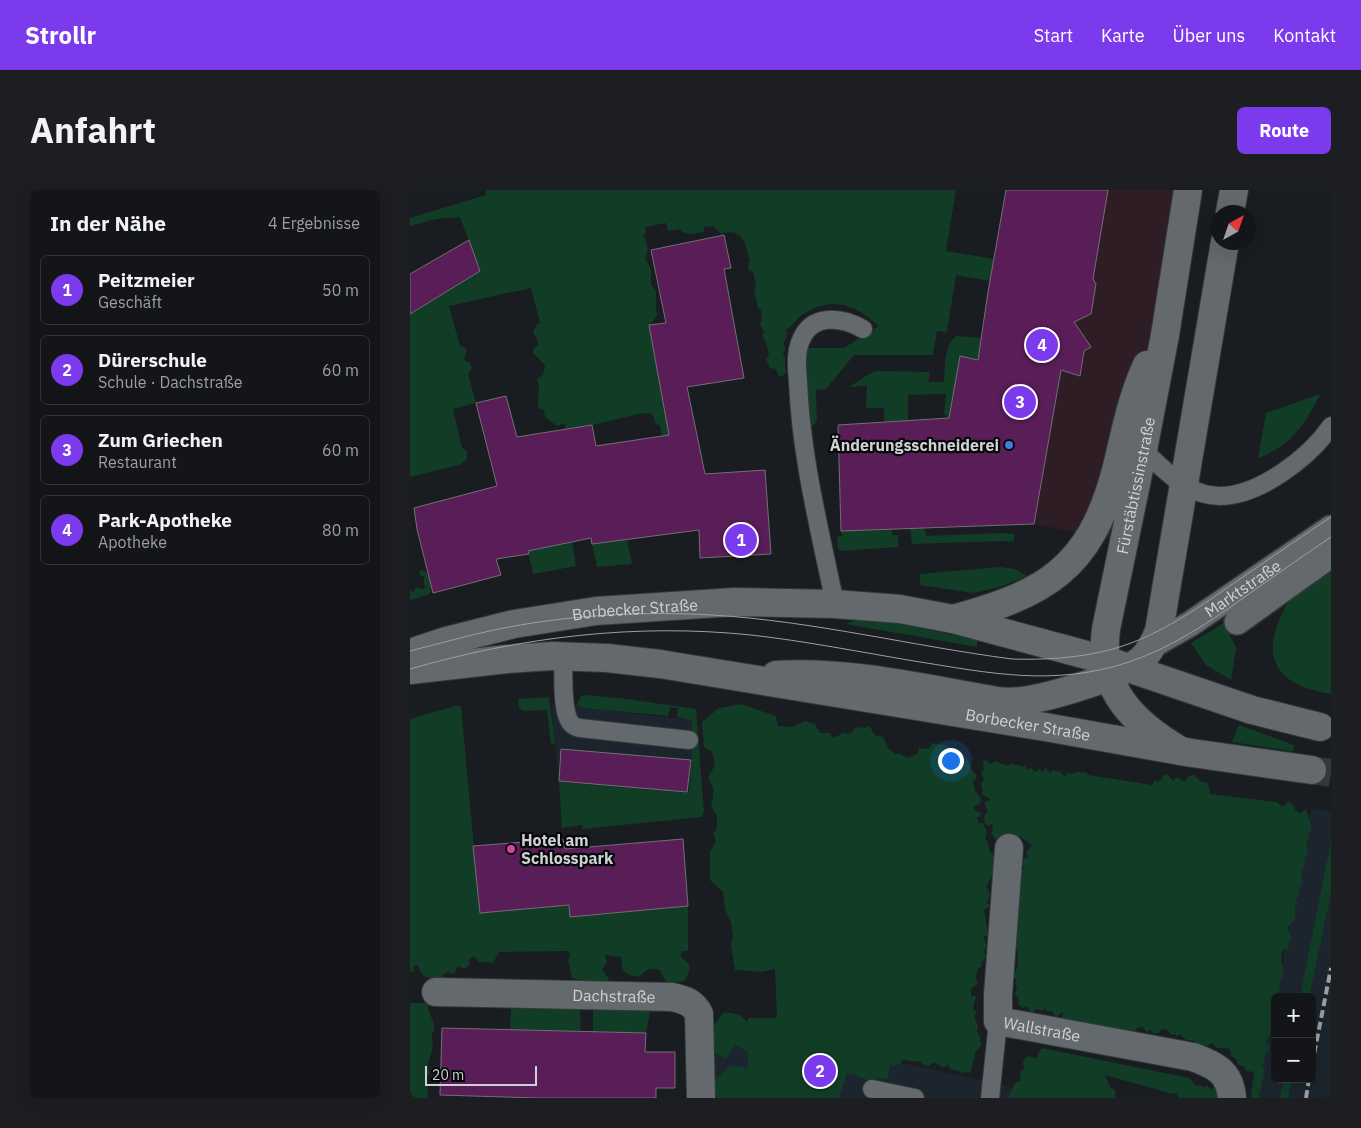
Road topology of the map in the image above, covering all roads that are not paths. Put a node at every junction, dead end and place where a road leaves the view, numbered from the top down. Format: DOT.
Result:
graph roads {
  1 [pos="1188,190"];
  2 [pos="1234,190"];
  3 [pos="1231,205"];
  4 [pos="1224,250"];
  5 [pos="1166,322"];
  6 [pos="862,329"];
  7 [pos="1331,426"];
  8 [pos="1143,450"];
  9 [pos="1184,485"];
  10 [pos="1331,528"];
  11 [pos="1331,555"];
  12 [pos="835,604"];
  13 [pos="953,619"];
  14 [pos="1236,622"];
  15 [pos="1153,644"];
  16 [pos="410,653"];
  17 [pos="563,656"];
  18 [pos="1114,668"];
  19 [pos="410,670"];
  20 [pos="744,677"];
  21 [pos="1320,728"];
  22 [pos="689,740"];
  23 [pos="1181,751"];
  24 [pos="1312,770"];
  25 [pos="1009,848"];
  26 [pos="436,992"];
  27 [pos="998,1021"];
  28 [pos="872,1089"];
  29 [pos="701,1098"];
  30 [pos="915,1098"];
  31 [pos="990,1098"];
  32 [pos="1232,1098"];
  1 -- 5 [label="street, Fürstäbtissinstraße"];
  2 -- 3 [label="street"];
  4 -- 9 [label="street"];
  5 -- 8 [label="street, Fürstäbtissinstraße"];
  5 -- 13 [label="street, Borbecker Straße"];
  6 -- 12 [label="lane"];
  7 -- 9 [label="lane"];
  8 -- 9 [label="lane"];
  8 -- 18 [label="street, Fürstäbtissinstraße"];
  9 -- 15 [label="street"];
  10 -- 15 [label="street, Marktstraße"];
  11 -- 14 [label="street, Marktstraße"];
  12 -- 13 [label="street, Borbecker Straße"];
  12 -- 16 [label="street, Borbecker Straße"];
  13 -- 18 [label="street, Borbecker Straße"];
  15 -- 18 [label="street"];
  17 -- 19 [label="street, Borbecker Straße"];
  17 -- 20 [label="street, Borbecker Straße"];
  17 -- 22 [label="lane"];
  18 -- 20 [label="street, Borbecker Straße"];
  18 -- 21 [label="street, Borbecker Straße"];
  18 -- 23 [label="street, Fürstäbtissinstraße"];
  20 -- 23 [label="street, Borbecker Straße"];
  23 -- 24 [label="street, Borbecker Straße"];
  25 -- 27 [label="street, Wallstraße"];
  26 -- 29 [label="street, Dachstraße"];
  27 -- 31 [label="lane"];
  27 -- 32 [label="street, Wallstraße"];
  28 -- 30 [label="lane"];
}
